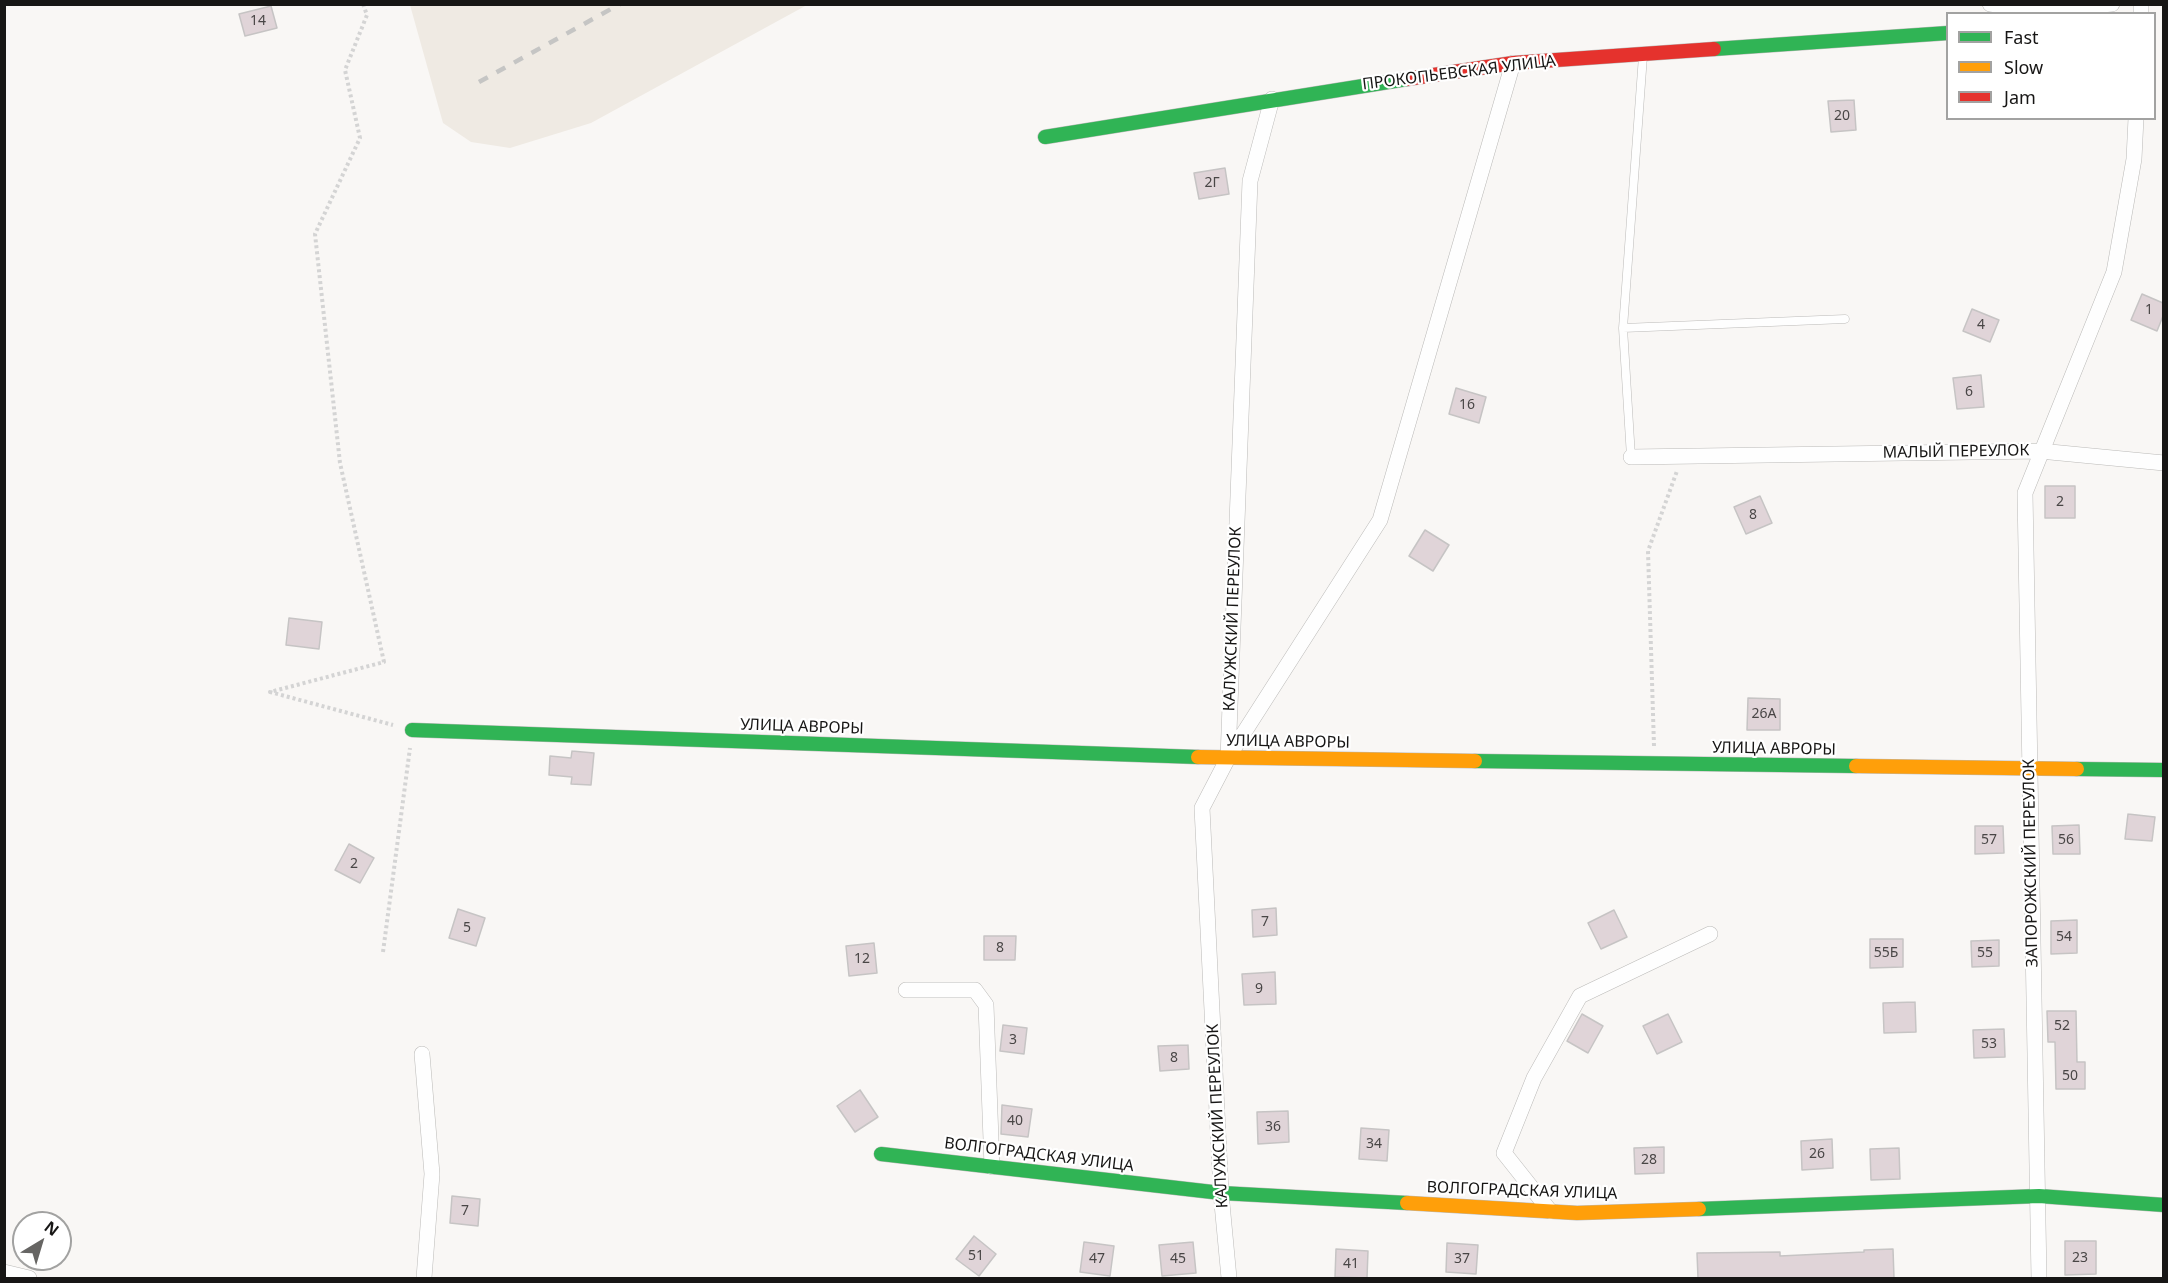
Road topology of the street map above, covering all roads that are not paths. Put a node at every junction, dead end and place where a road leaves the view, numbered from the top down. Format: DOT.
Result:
graph roads {
  1 [pos="1990,4"];
  2 [pos="2112,4"];
  3 [pos="2039,12"];
  4 [pos="1946,33"];
  5 [pos="1643,54"];
  6 [pos="1513,63"];
  7 [pos="1272,99"];
  8 [pos="2136,120"];
  9 [pos="1045,137"];
  10 [pos="1845,319"];
  11 [pos="1623,328"];
  12 [pos="2040,451"];
  13 [pos="1631,456"];
  14 [pos="2163,463"];
  15 [pos="412,730"];
  16 [pos="1228,758"];
  17 [pos="2029,769"];
  18 [pos="2163,770"];
  19 [pos="1710,934"];
  20 [pos="906,990"];
  21 [pos="422,1054"];
  22 [pos="881,1154"];
  23 [pos="992,1167"];
  24 [pos="1221,1193"];
  25 [pos="2039,1196"];
  26 [pos="2163,1205"];
  27 [pos="1550,1211"];
  28 [pos="4,1272"];
  29 [pos="28,1278"];
  30 [pos="424,1278"];
  31 [pos="1229,1278"];
  32 [pos="2039,1278"];
  1 -- 3 [label="street"];
  2 -- 3 [label="street"];
  4 -- 5 [label="street, ПРОКОПЬЕВСКАЯ УЛИЦА"];
  5 -- 6 [label="street, ПРОКОПЬЕВСКАЯ УЛИЦА"];
  5 -- 11 [label="lane"];
  6 -- 7 [label="street, ПРОКОПЬЕВСКАЯ УЛИЦА"];
  6 -- 16 [label="street"];
  7 -- 9 [label="street, ПРОКОПЬЕВСКАЯ УЛИЦА"];
  7 -- 16 [label="street, КАЛУЖСКИЙ ПЕРЕУЛОК"];
  8 -- 12 [label="street, МАЛЫЙ ПЕРЕУЛОК"];
  10 -- 11 [label="lane"];
  11 -- 13 [label="lane"];
  12 -- 13 [label="street, МАЛЫЙ ПЕРЕУЛОК"];
  12 -- 14 [label="street"];
  12 -- 17 [label="street, ЗАПОРОЖСКИЙ ПЕРЕУЛОК"];
  15 -- 16 [label="street, УЛИЦА АВРОРЫ"];
  16 -- 17 [label="street, УЛИЦА АВРОРЫ"];
  16 -- 24 [label="street, КАЛУЖСКИЙ ПЕРЕУЛОК"];
  17 -- 18 [label="street, УЛИЦА АВРОРЫ"];
  17 -- 25 [label="street, ЗАПОРОЖСКИЙ ПЕРЕУЛОК"];
  19 -- 27 [label="street"];
  20 -- 23 [label="street"];
  21 -- 30 [label="street"];
  22 -- 23 [label="street, ВОЛГОГРАДСКАЯ УЛИЦА"];
  23 -- 24 [label="street, ВОЛГОГРАДСКАЯ УЛИЦА"];
  24 -- 27 [label="street, ВОЛГОГРАДСКАЯ УЛИЦА"];
  24 -- 31 [label="street, КАЛУЖСКИЙ ПЕРЕУЛОК"];
  25 -- 26 [label="street, ВОЛГОГРАДСКАЯ УЛИЦА"];
  25 -- 27 [label="street, ВОЛГОГРАДСКАЯ УЛИЦА"];
  25 -- 32 [label="street, ЗАПОРОЖСКИЙ ПЕРЕУЛОК"];
  28 -- 29 [label="street"];
}
